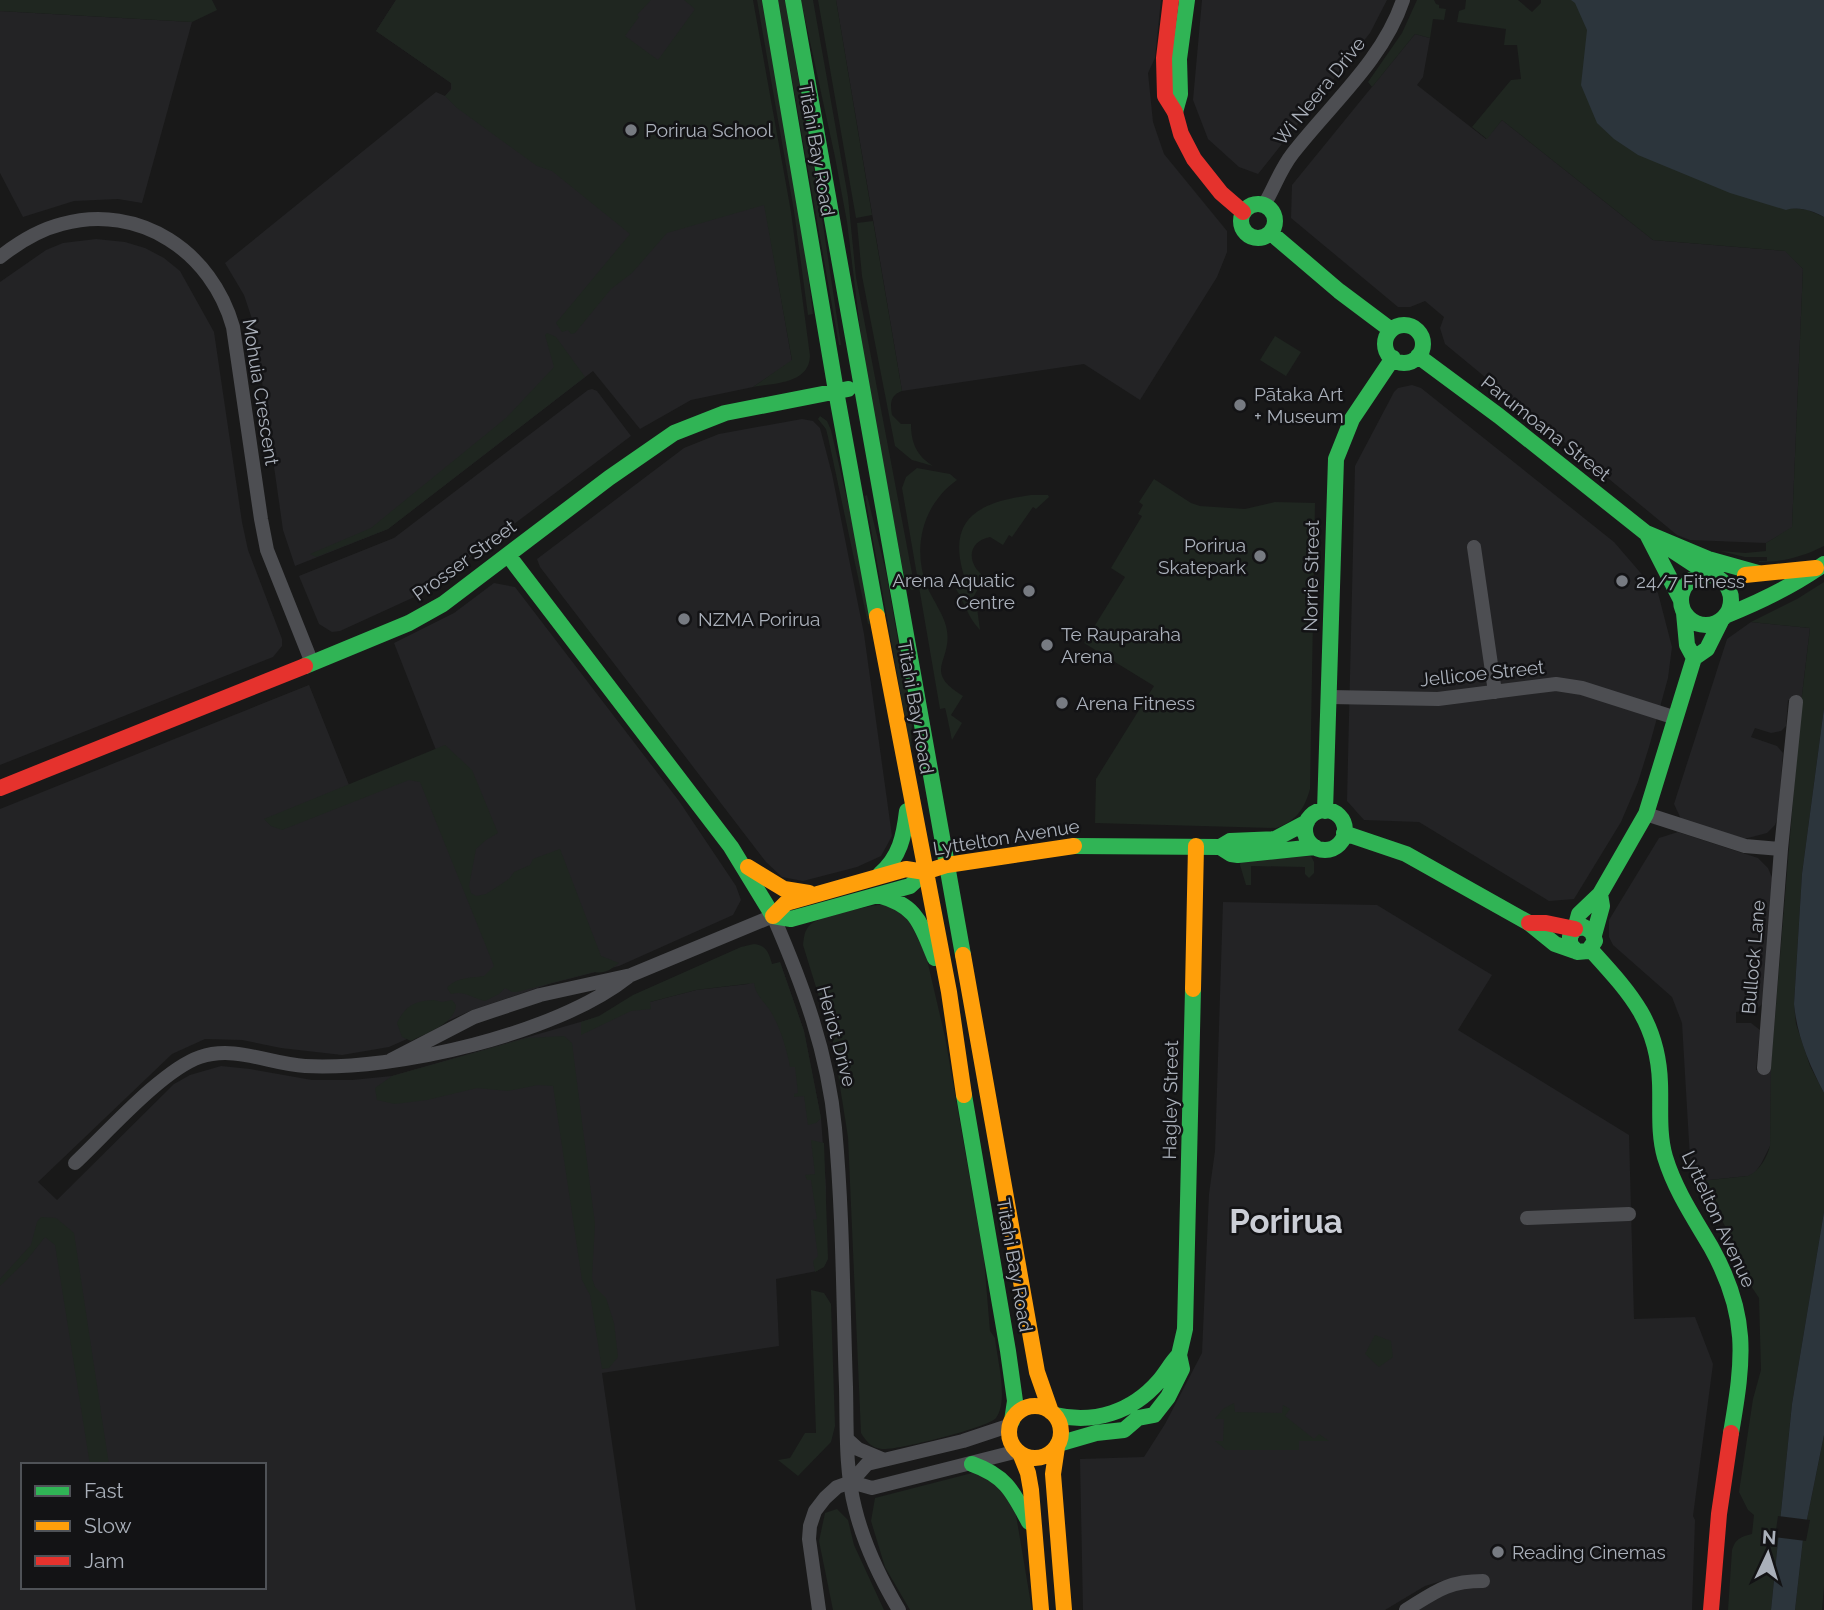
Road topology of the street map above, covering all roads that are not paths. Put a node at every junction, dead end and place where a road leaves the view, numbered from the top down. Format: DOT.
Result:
graph roads {
  1 [pos="771,0"];
  2 [pos="793,0"];
  3 [pos="1171,0"];
  4 [pos="1187,0"];
  5 [pos="1403,0"];
  6 [pos="1175,112"];
  7 [pos="1264,205"];
  8 [pos="1243,212"];
  9 [pos="1271,233"];
  10 [pos="0,257"];
  11 [pos="1391,330"];
  12 [pos="1418,356"];
  13 [pos="1392,358"];
  14 [pos="861,386"];
  15 [pos="836,391"];
  16 [pos="1646,533"];
  17 [pos="1474,547"];
  18 [pos="508,555"];
  19 [pos="1820,566"];
  20 [pos="1758,573"];
  21 [pos="1712,575"];
  22 [pos="1683,606"];
  23 [pos="1724,618"];
  24 [pos="1694,659"];
  25 [pos="312,663"];
  26 [pos="1495,692"];
  27 [pos="1330,697"];
  28 [pos="1796,702"];
  29 [pos="1676,718"];
  30 [pos="908,786"];
  31 [pos="0,788"];
  32 [pos="1325,811"];
  33 [pos="1646,814"];
  34 [pos="1307,822"];
  35 [pos="1344,833"];
  36 [pos="1196,846"];
  37 [pos="1220,846"];
  38 [pos="1315,847"];
  39 [pos="1781,849"];
  40 [pos="741,863"];
  41 [pos="947,865"];
  42 [pos="925,872"];
  43 [pos="877,877"];
  44 [pos="817,893"];
  45 [pos="1600,894"];
  46 [pos="877,895"];
  47 [pos="773,916"];
  48 [pos="1529,923"];
  49 [pos="1575,929"];
  50 [pos="1586,945"];
  51 [pos="631,975"];
  52 [pos="949,992"];
  53 [pos="391,1060"];
  54 [pos="1764,1068"];
  55 [pos="75,1163"];
  56 [pos="1629,1214"];
  57 [pos="1527,1217"];
  58 [pos="1179,1355"];
  59 [pos="1134,1412"];
  60 [pos="1053,1414"];
  61 [pos="1011,1423"];
  62 [pos="848,1440"];
  63 [pos="1057,1445"];
  64 [pos="1019,1452"];
  65 [pos="883,1460"];
  66 [pos="972,1464"];
  67 [pos="851,1482"];
  68 [pos="1034,1532"];
  69 [pos="1483,1581"];
  70 [pos="819,1610"];
  71 [pos="899,1610"];
  72 [pos="1041,1610"];
  73 [pos="1064,1610"];
  74 [pos="1406,1610"];
  75 [pos="1711,1610"];
  1 -- 15 [label="main road, Titahi Bay Road"];
  2 -- 14 [label="main road, Titahi Bay Road"];
  3 -- 6 [label="main road"];
  4 -- 6 [label="main road"];
  5 -- 7 [label="street, Wi Neera Drive"];
  6 -- 8 [label="main road"];
  7 -- 8 [label="main road"];
  7 -- 9 [label="main road"];
  8 -- 9 [label="main road"];
  9 -- 11 [label="main road"];
  10 -- 25 [label="street, Mohuia Crescent"];
  11 -- 12 [label="main road"];
  11 -- 13 [label="main road"];
  12 -- 13 [label="main road"];
  12 -- 16 [label="main road, Parumoana Street"];
  13 -- 27 [label="main road, Norrie Street"];
  14 -- 15 [label="main road, Prosser Street"];
  14 -- 41 [label="main road, Titahi Bay Road"];
  15 -- 18 [label="main road, Prosser Street"];
  15 -- 30 [label="main road, Titahi Bay Road"];
  16 -- 20 [label="main road"];
  16 -- 21 [label="main road, Parumoana Street"];
  16 -- 22 [label="main road, Parumoana Street"];
  17 -- 26 [label="street"];
  18 -- 25 [label="main road, Prosser Street"];
  18 -- 40 [label="main road, Heriot Drive"];
  19 -- 20 [label="main road"];
  19 -- 23 [label="main road"];
  20 -- 21 [label="main road"];
  21 -- 22 [label="main road"];
  21 -- 23 [label="main road"];
  22 -- 23 [label="main road"];
  22 -- 24 [label="main road, Parumoana Street"];
  23 -- 24 [label="main road"];
  24 -- 29 [label="main road"];
  25 -- 31 [label="main road, Prosser Street"];
  26 -- 27 [label="street, Jellicoe Street"];
  26 -- 29 [label="street, Jellicoe Street"];
  27 -- 32 [label="main road, Norrie Street"];
  28 -- 39 [label="street, Bullock Lane"];
  29 -- 33 [label="main road"];
  30 -- 42 [label="main road, Titahi Bay Road"];
  30 -- 43 [label="main road"];
  32 -- 34 [label="main road"];
  32 -- 35 [label="main road"];
  33 -- 39 [label="street"];
  33 -- 45 [label="main road"];
  34 -- 37 [label="main road, Lyttelton Avenue"];
  34 -- 38 [label="main road"];
  35 -- 38 [label="main road"];
  35 -- 48 [label="main road, Lyttelton Avenue"];
  36 -- 37 [label="main road, Lyttelton Avenue"];
  36 -- 41 [label="main road, Lyttelton Avenue"];
  36 -- 58 [label="main road, Hagley Street"];
  37 -- 38 [label="main road, Lyttelton Avenue"];
  39 -- 54 [label="street, Bullock Lane"];
  40 -- 44 [label="main road"];
  40 -- 47 [label="main road, Heriot Drive"];
  41 -- 42 [label="main road, Lyttelton Avenue"];
  41 -- 60 [label="main road, Titahi Bay Road"];
  42 -- 43 [label="main road, Lyttelton Avenue"];
  42 -- 46 [label="main road, Lyttelton Avenue"];
  42 -- 52 [label="main road, Titahi Bay Road"];
  43 -- 44 [label="main road, Lyttelton Avenue"];
  44 -- 47 [label="main road, Lyttelton Avenue"];
  45 -- 49 [label="main road"];
  45 -- 50 [label="main road"];
  46 -- 47 [label="main road, Lyttelton Avenue"];
  46 -- 52 [label="main road"];
  47 -- 51 [label="street"];
  47 -- 62 [label="street, Heriot Drive"];
  48 -- 49 [label="main road, Lyttelton Avenue"];
  48 -- 50 [label="main road, Lyttelton Avenue"];
  49 -- 50 [label="main road, Lyttelton Avenue"];
  50 -- 75 [label="main road, Lyttelton Avenue"];
  51 -- 53 [label="street"];
  51 -- 53 [label="street"];
  52 -- 61 [label="main road, Titahi Bay Road"];
  53 -- 55 [label="street"];
  56 -- 57 [label="street"];
  58 -- 59 [label="main road, Hagley Street"];
  58 -- 59 [label="main road, Hagley Street"];
  59 -- 60 [label="main road, Hagley Street"];
  59 -- 63 [label="main road, Hagley Street"];
  60 -- 61 [label="main road"];
  60 -- 63 [label="main road"];
  61 -- 64 [label="main road"];
  61 -- 65 [label="street"];
  62 -- 65 [label="street"];
  62 -- 67 [label="street, Heriot Drive"];
  63 -- 64 [label="main road"];
  63 -- 73 [label="main road"];
  64 -- 66 [label="street"];
  64 -- 68 [label="main road"];
  65 -- 67 [label="street"];
  66 -- 67 [label="street"];
  66 -- 68 [label="main road"];
  67 -- 70 [label="street"];
  67 -- 71 [label="street, Heriot Drive"];
  68 -- 72 [label="main road"];
  69 -- 74 [label="street"];
}
